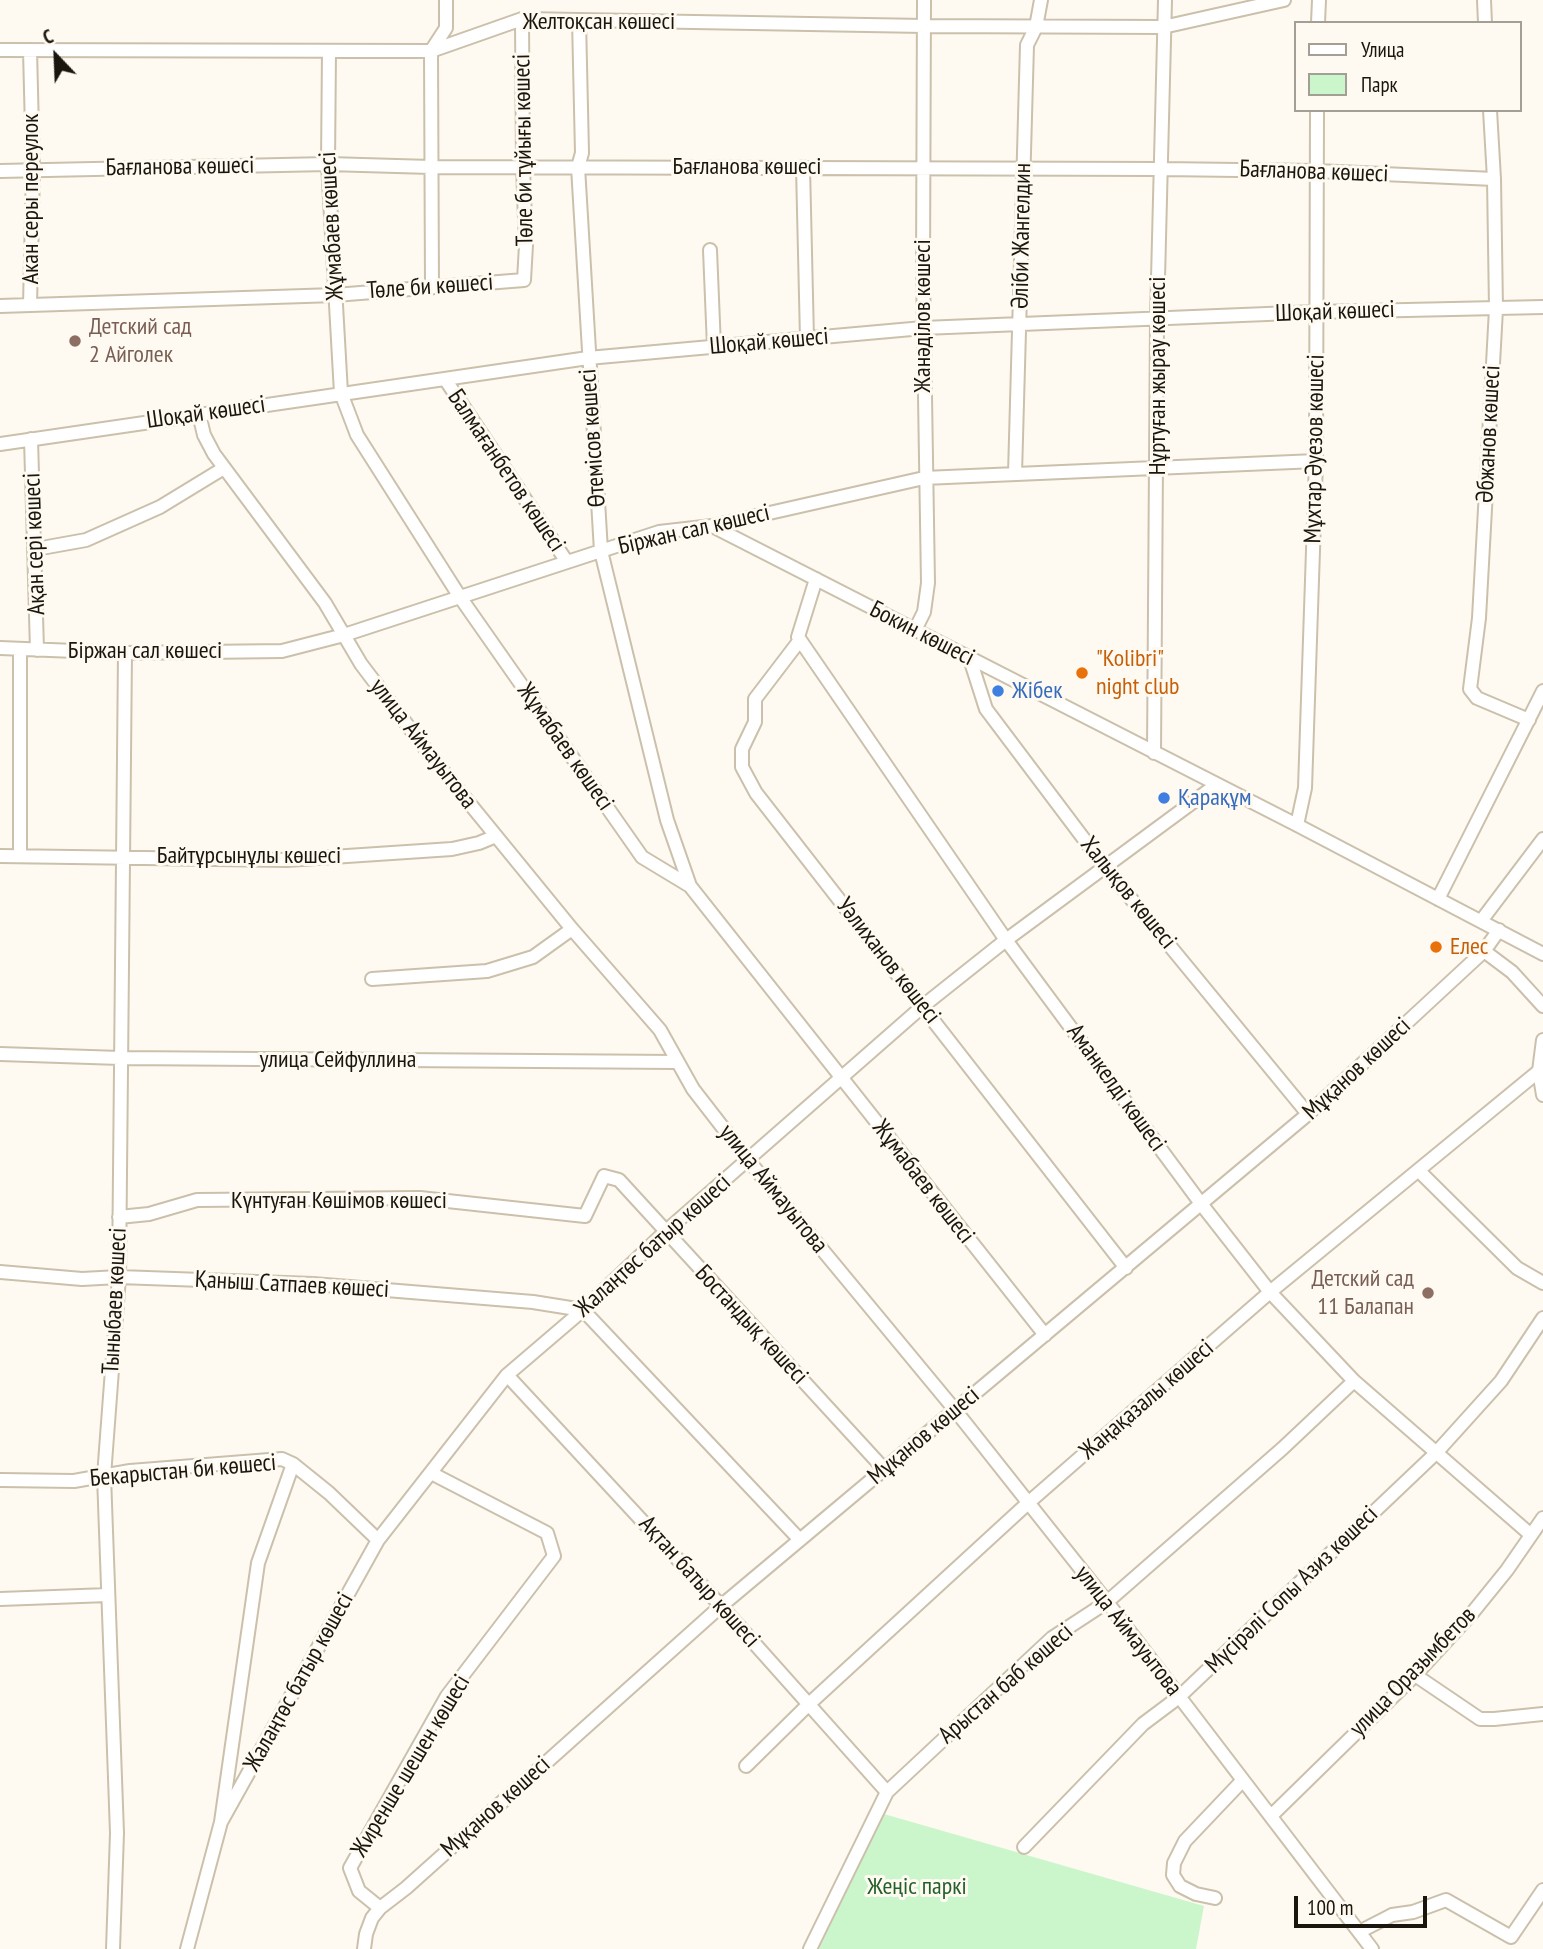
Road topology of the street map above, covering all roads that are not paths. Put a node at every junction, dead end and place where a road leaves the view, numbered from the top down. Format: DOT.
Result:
graph roads {
  1 [pos="446,0"];
  2 [pos="924,0"];
  3 [pos="1041,0"];
  4 [pos="1165,0"];
  5 [pos="1284,0"];
  6 [pos="1319,0"];
  7 [pos="1484,0"];
  8 [pos="522,19"];
  9 [pos="579,20"];
  10 [pos="1318,21"];
  11 [pos="1485,21"];
  12 [pos="924,26"];
  13 [pos="1036,27"];
  14 [pos="1163,27"];
  15 [pos="0,50"];
  16 [pos="30,50"];
  17 [pos="329,51"];
  18 [pos="431,51"];
  19 [pos="1317,112"];
  20 [pos="1490,112"];
  21 [pos="328,164"];
  22 [pos="431,167"];
  23 [pos="523,167"];
  24 [pos="578,167"];
  25 [pos="803,167"];
  26 [pos="923,167"];
  27 [pos="1023,168"];
  28 [pos="1161,169"];
  29 [pos="33,170"];
  30 [pos="0,171"];
  31 [pos="1316,171"];
  32 [pos="1494,179"];
  33 [pos="710,250"];
  34 [pos="524,280"];
  35 [pos="432,287"];
  36 [pos="335,295"];
  37 [pos="30,305"];
  38 [pos="0,306"];
  39 [pos="1543,307"];
  40 [pos="1496,309"];
  41 [pos="1316,312"];
  42 [pos="1157,318"];
  43 [pos="1020,324"];
  44 [pos="923,328"];
  45 [pos="807,339"];
  46 [pos="713,347"];
  47 [pos="587,358"];
  48 [pos="445,379"];
  49 [pos="341,393"];
  50 [pos="199,414"];
  51 [pos="31,439"];
  52 [pos="0,444"];
  53 [pos="1316,461"];
  54 [pos="224,468"];
  55 [pos="1157,468"];
  56 [pos="1016,474"];
  57 [pos="924,478"];
  58 [pos="712,526"];
  59 [pos="36,549"];
  60 [pos="601,551"];
  61 [pos="567,562"];
  62 [pos="816,579"];
  63 [pos="460,597"];
  64 [pos="915,630"];
  65 [pos="344,635"];
  66 [pos="800,640"];
  67 [pos="0,648"];
  68 [pos="20,649"];
  69 [pos="37,650"];
  70 [pos="125,653"];
  71 [pos="970,659"];
  72 [pos="1543,691"];
  73 [pos="1528,720"];
  74 [pos="1154,753"];
  75 [pos="1216,785"];
  76 [pos="1297,825"];
  77 [pos="496,836"];
  78 [pos="1543,839"];
  79 [pos="0,856"];
  80 [pos="20,856"];
  81 [pos="123,856"];
  82 [pos="1105,867"];
  83 [pos="691,886"];
  84 [pos="1438,899"];
  85 [pos="1480,921"];
  86 [pos="572,929"];
  87 [pos="1499,930"];
  88 [pos="1006,940"];
  89 [pos="1484,951"];
  90 [pos="1543,954"];
  91 [pos="372,979"];
  92 [pos="923,1006"];
  93 [pos="1543,1006"];
  94 [pos="1543,1040"];
  95 [pos="0,1054"];
  96 [pos="120,1059"];
  97 [pos="677,1062"];
  98 [pos="1539,1071"];
  99 [pos="841,1078"];
  100 [pos="1543,1095"];
  101 [pos="1308,1114"];
  102 [pos="748,1160"];
  103 [pos="1419,1171"];
  104 [pos="619,1180"];
  105 [pos="1202,1205"];
  106 [pos="119,1217"];
  107 [pos="665,1232"];
  108 [pos="1126,1268"];
  109 [pos="0,1272"];
  110 [pos="119,1277"];
  111 [pos="1543,1283"];
  112 [pos="1270,1292"];
  113 [pos="583,1310"];
  114 [pos="1543,1318"];
  115 [pos="1045,1335"];
  116 [pos="507,1375"];
  117 [pos="1354,1381"];
  118 [pos="955,1410"];
  119 [pos="1436,1452"];
  120 [pos="293,1464"];
  121 [pos="884,1469"];
  122 [pos="431,1473"];
  123 [pos="104,1476"];
  124 [pos="0,1480"];
  125 [pos="1028,1503"];
  126 [pos="1543,1518"];
  127 [pos="1531,1535"];
  128 [pos="378,1540"];
  129 [pos="800,1540"];
  130 [pos="108,1595"];
  131 [pos="0,1600"];
  132 [pos="1107,1602"];
  133 [pos="721,1606"];
  134 [pos="1415,1675"];
  135 [pos="1179,1697"];
  136 [pos="809,1704"];
  137 [pos="1543,1714"];
  138 [pos="746,1766"];
  139 [pos="1243,1780"];
  140 [pos="887,1792"];
  141 [pos="1271,1816"];
  142 [pos="221,1822"];
  143 [pos="1024,1847"];
  144 [pos="1543,1890"];
  145 [pos="1215,1898"];
  146 [pos="380,1908"];
  147 [pos="1359,1932"];
  148 [pos="113,1949"];
  149 [pos="187,1949"];
  150 [pos="364,1949"];
  151 [pos="810,1949"];
  152 [pos="1372,1949"];
  1 -- 18 [label="street"];
  2 -- 12 [label="street, Жанәділов көшесі"];
  3 -- 13 [label="street, Әліби Жангелдин"];
  4 -- 14 [label="street, Нұртуған жырау көшесі"];
  5 -- 14 [label="street, Желтоқсан көшесі"];
  6 -- 10 [label="street"];
  7 -- 11 [label="street"];
  8 -- 9 [label="street, Желтоқсан көшесі"];
  8 -- 18 [label="street, Желтоқсан көшесі"];
  8 -- 23 [label="street, Төле би тұйығы көшесі"];
  9 -- 12 [label="street, Желтоқсан көшесі"];
  9 -- 24 [label="street, Өтемісов көшесі"];
  12 -- 13 [label="street, Желтоқсан көшесі"];
  12 -- 26 [label="street, Жанәділов көшесі"];
  13 -- 14 [label="street, Желтоқсан көшесі"];
  13 -- 27 [label="street, Әліби Жангелдин"];
  14 -- 28 [label="street, Нұртуған жырау көшесі"];
  15 -- 16 [label="street, Желтоқсан көшесі"];
  16 -- 17 [label="street, Желтоқсан көшесі"];
  16 -- 29 [label="street, Акан серы переулок"];
  17 -- 18 [label="street, Желтоқсан көшесі"];
  17 -- 21 [label="street, Жұмабаев көшесі"];
  18 -- 22 [label="street"];
  19 -- 31 [label="street, Мұхтар Әуезов көшесі"];
  20 -- 32 [label="street, Әбжанов көшесі"];
  21 -- 22 [label="street, Бағланова көшесі"];
  21 -- 29 [label="street, Бағланова көшесі"];
  21 -- 36 [label="street, Жұмабаев көшесі"];
  22 -- 23 [label="street, Бағланова көшесі"];
  22 -- 35 [label="street"];
  23 -- 24 [label="street, Бағланова көшесі"];
  23 -- 34 [label="street, Төле би тұйығы көшесі"];
  24 -- 25 [label="street, Бағланова көшесі"];
  24 -- 47 [label="street, Өтемісов көшесі"];
  25 -- 26 [label="street, Бағланова көшесі"];
  25 -- 45 [label="street"];
  26 -- 27 [label="street, Бағланова көшесі"];
  26 -- 44 [label="street, Жанәділов көшесі"];
  27 -- 28 [label="street, Бағланова көшесі"];
  27 -- 43 [label="street, Әліби Жангелдин"];
  28 -- 31 [label="street, Бағланова көшесі"];
  28 -- 42 [label="street, Нұртуған жырау көшесі"];
  29 -- 30 [label="street, Бағланова көшесі"];
  29 -- 37 [label="street, Акан серы переулок"];
  31 -- 32 [label="street, Бағланова көшесі"];
  31 -- 41 [label="street, Мұхтар Әуезов көшесі"];
  32 -- 40 [label="street, Әбжанов көшесі"];
  33 -- 46 [label="street"];
  34 -- 35 [label="street, Төле би көшесі"];
  35 -- 36 [label="street, Төле би көшесі"];
  36 -- 37 [label="street, Төле би көшесі"];
  36 -- 49 [label="street, Жұмабаев көшесі"];
  37 -- 38 [label="street, Төле би көшесі"];
  39 -- 40 [label="street, Шоқай көшесі"];
  40 -- 41 [label="street, Шоқай көшесі"];
  40 -- 73 [label="street, Әбжанов көшесі"];
  41 -- 42 [label="street, Шоқай көшесі"];
  41 -- 53 [label="street, Мұхтар Әуезов көшесі"];
  42 -- 43 [label="street, Шоқай көшесі"];
  42 -- 55 [label="street, Нұртуған жырау көшесі"];
  43 -- 44 [label="street, Шоқай көшесі"];
  43 -- 56 [label="street, Әліби Жангелдин"];
  44 -- 45 [label="street, Шоқай көшесі"];
  44 -- 57 [label="street, Жанәділов көшесі"];
  45 -- 46 [label="street, Шоқай көшесі"];
  46 -- 47 [label="street, Шоқай көшесі"];
  47 -- 48 [label="street, Шоқай көшесі"];
  47 -- 60 [label="street, Өтемісов көшесі"];
  48 -- 49 [label="street, Шоқай көшесі"];
  48 -- 61 [label="street, Балмағанбетов көшесі"];
  49 -- 50 [label="street, Шоқай көшесі"];
  49 -- 63 [label="street, Жұмабаев көшесі"];
  50 -- 51 [label="street, Шоқай көшесі"];
  50 -- 54 [label="street, улица Аймауытова"];
  51 -- 52 [label="street, Шоқай көшесі"];
  51 -- 59 [label="street, Ақан сері көшесі"];
  53 -- 55 [label="street, Біржан сал көшесі"];
  53 -- 76 [label="street, Мұхтар Әуезов көшесі"];
  54 -- 59 [label="street"];
  54 -- 65 [label="street, улица Аймауытова"];
  55 -- 56 [label="street, Біржан сал көшесі"];
  55 -- 74 [label="street, Нұртуған жырау көшесі"];
  56 -- 57 [label="street, Біржан сал көшесі"];
  57 -- 58 [label="street, Біржан сал көшесі"];
  57 -- 64 [label="street, Жанәділов көшесі"];
  58 -- 60 [label="street, Біржан сал көшесі"];
  58 -- 62 [label="street, Бокин көшесі"];
  59 -- 69 [label="street, Ақан сері көшесі"];
  60 -- 61 [label="street, Біржан сал көшесі"];
  60 -- 83 [label="street, Өтемісов көшесі"];
  61 -- 63 [label="street, Біржан сал көшесі"];
  62 -- 64 [label="street, Бокин көшесі"];
  62 -- 66 [label="street"];
  63 -- 65 [label="street, Біржан сал көшесі"];
  63 -- 83 [label="street, Жұмабаев көшесі"];
  64 -- 71 [label="street, Бокин көшесі"];
  65 -- 70 [label="street, Біржан сал көшесі"];
  65 -- 77 [label="street, улица Аймауытова"];
  66 -- 88 [label="street, Аманкелді көшесі"];
  66 -- 92 [label="street, Уәлиханов көшесі"];
  67 -- 68 [label="street, Біржан сал көшесі"];
  68 -- 69 [label="street, Біржан сал көшесі"];
  68 -- 80 [label="street, Ақан сері көшесі"];
  69 -- 70 [label="street, Біржан сал көшесі"];
  70 -- 81 [label="street, Тыныбаев көшесі"];
  71 -- 74 [label="street, Бокин көшесі"];
  71 -- 82 [label="street, Халықов көшесі"];
  72 -- 73 [label="street"];
  73 -- 84 [label="street"];
  74 -- 75 [label="street, Бокин көшесі"];
  75 -- 76 [label="street, Бокин көшесі"];
  75 -- 82 [label="street, Жалаңтөс батыр көшесі"];
  76 -- 84 [label="street, Бокин көшесі"];
  77 -- 81 [label="street, Байтұрсынұлы көшесі"];
  77 -- 86 [label="street, улица Аймауытова"];
  78 -- 85 [label="street"];
  79 -- 80 [label="street, Байтұрсынұлы көшесі"];
  80 -- 81 [label="street, Байтұрсынұлы көшесі"];
  81 -- 96 [label="street, Тыныбаев көшесі"];
  82 -- 88 [label="street, Жалаңтөс батыр көшесі"];
  82 -- 101 [label="street, Халықов көшесі"];
  83 -- 99 [label="street, Жұмабаев көшесі"];
  84 -- 85 [label="street, Бокин көшесі"];
  85 -- 87 [label="street, Бокин көшесі"];
  86 -- 91 [label="street"];
  86 -- 97 [label="street, улица Аймауытова"];
  87 -- 89 [label="street, Мұқанов көшесі"];
  87 -- 90 [label="street, Бокин көшесі"];
  88 -- 92 [label="street, Жалаңтөс батыр көшесі"];
  88 -- 105 [label="street, Аманкелді көшесі"];
  89 -- 93 [label="street"];
  89 -- 101 [label="street, Мұқанов көшесі"];
  92 -- 99 [label="street, Жалаңтөс батыр көшесі"];
  92 -- 108 [label="street, Уәлиханов көшесі"];
  94 -- 98 [label="street"];
  95 -- 96 [label="street, улица Сейфуллина"];
  96 -- 97 [label="street, улица Сейфуллина"];
  96 -- 106 [label="street, Тыныбаев көшесі"];
  97 -- 102 [label="street, улица Аймауытова"];
  98 -- 100 [label="street"];
  98 -- 103 [label="street, Жаңақазалы көшесі"];
  99 -- 102 [label="street, Жалаңтөс батыр көшесі"];
  99 -- 115 [label="street, Жұмабаев көшесі"];
  101 -- 105 [label="street, Мұқанов көшесі"];
  102 -- 107 [label="street, Жалаңтөс батыр көшесі"];
  102 -- 118 [label="street, улица Аймауытова"];
  103 -- 111 [label="street"];
  103 -- 112 [label="street, Жаңақазалы көшесі"];
  104 -- 106 [label="street, Күнтуған Көшімов көшесі"];
  104 -- 107 [label="street, Бостандық көшесі"];
  105 -- 108 [label="street, Мұқанов көшесі"];
  105 -- 112 [label="street, Аманкелді көшесі"];
  106 -- 110 [label="street, Тыныбаев көшесі"];
  107 -- 113 [label="street, Жалаңтөс батыр көшесі"];
  107 -- 121 [label="street, Бостандық көшесі"];
  108 -- 115 [label="street, Мұқанов көшесі"];
  109 -- 110 [label="street, Қаныш Сатпаев көшесі"];
  110 -- 113 [label="street, Қаныш Сатпаев көшесі"];
  110 -- 123 [label="street, Тыныбаев көшесі"];
  112 -- 117 [label="street, Аманкелді көшесі"];
  112 -- 125 [label="street, Жаңақазалы көшесі"];
  113 -- 116 [label="street, Жалаңтөс батыр көшесі"];
  113 -- 129 [label="street"];
  114 -- 119 [label="street, Мүсірәлі Сопы Азиз көшесі"];
  115 -- 118 [label="street, Мұқанов көшесі"];
  116 -- 122 [label="street, Жалаңтөс батыр көшесі"];
  116 -- 133 [label="street, Ақтан батыр көшесі"];
  117 -- 119 [label="street, Аманкелді көшесі"];
  117 -- 132 [label="street, Арыстан баб көшесі"];
  118 -- 121 [label="street, Мұқанов көшесі"];
  118 -- 125 [label="street, улица Аймауытова"];
  119 -- 127 [label="street, Аманкелді көшесі"];
  119 -- 135 [label="street, Мүсірәлі Сопы Азиз көшесі"];
  120 -- 123 [label="street, Бекарыстан би көшесі"];
  120 -- 128 [label="street, Бекарыстан би көшесі"];
  120 -- 142 [label="street, Жалаңтөс батыр көшесі"];
  121 -- 129 [label="street, Мұқанов көшесі"];
  122 -- 128 [label="street, Жалаңтөс батыр көшесі"];
  122 -- 146 [label="street, Жиренше шешен көшесі"];
  123 -- 124 [label="street, Бекарыстан би көшесі"];
  123 -- 130 [label="street, Тыныбаев көшесі"];
  125 -- 132 [label="street, улица Аймауытова"];
  125 -- 136 [label="street, Жаңақазалы көшесі"];
  126 -- 127 [label="street, улица Оразымбетов"];
  127 -- 134 [label="street, улица Оразымбетов"];
  128 -- 142 [label="street, Жалаңтөс батыр көшесі"];
  129 -- 133 [label="street, Мұқанов көшесі"];
  130 -- 131 [label="street"];
  130 -- 148 [label="street, Тыныбаев көшесі"];
  132 -- 135 [label="street, улица Аймауытова"];
  132 -- 140 [label="street, Арыстан баб көшесі"];
  133 -- 136 [label="street, Ақтан батыр көшесі"];
  133 -- 146 [label="street, Мұқанов көшесі"];
  134 -- 137 [label="street"];
  134 -- 141 [label="street, улица Оразымбетов"];
  135 -- 139 [label="street, улица Аймауытова"];
  135 -- 143 [label="street, Мүсірәлі Сопы Азиз көшесі"];
  136 -- 138 [label="street, Жаңақазалы көшесі"];
  136 -- 140 [label="street, Ақтан батыр көшесі"];
  139 -- 141 [label="street, улица Аймауытова"];
  139 -- 145 [label="street"];
  140 -- 151 [label="street, Арыстан баб көшесі"];
  141 -- 147 [label="street, улица Аймауытова"];
  142 -- 149 [label="street, Жалаңтөс батыр көшесі"];
  144 -- 147 [label="street"];
  146 -- 150 [label="street, Мұқанов көшесі"];
  147 -- 152 [label="street, улица Аймауытова"];
}
